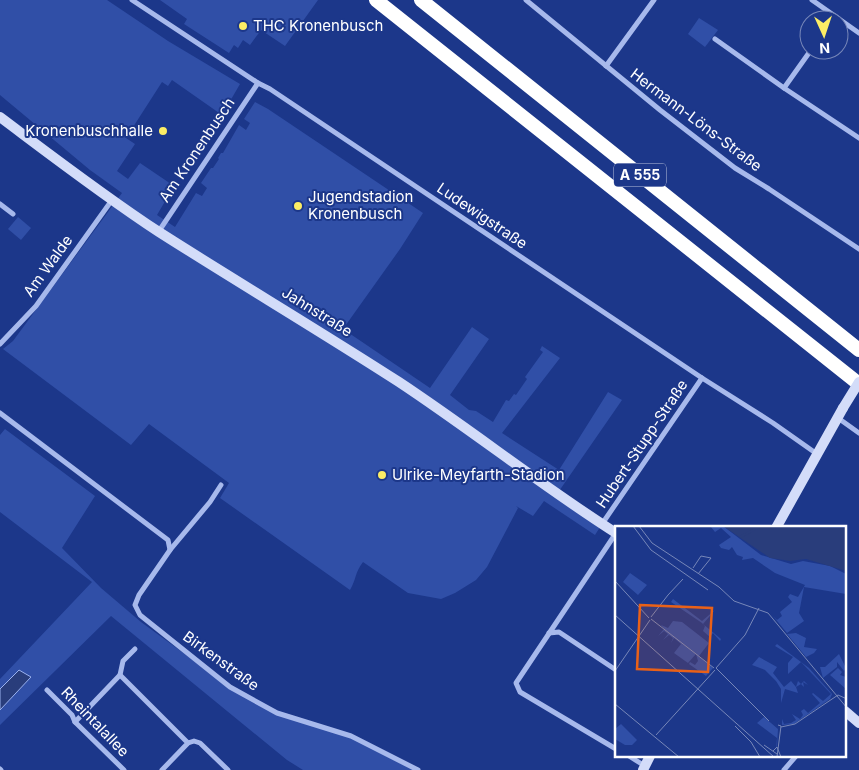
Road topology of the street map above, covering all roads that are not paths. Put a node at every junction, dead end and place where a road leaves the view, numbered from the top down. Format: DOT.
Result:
graph roads {
  1 [pos="132,0"];
  2 [pos="376,0"];
  3 [pos="421,0"];
  4 [pos="526,0"];
  5 [pos="654,0"];
  6 [pos="812,0"];
  7 [pos="824,10"];
  8 [pos="715,39"];
  9 [pos="804,60"];
  10 [pos="606,66"];
  11 [pos="258,83"];
  12 [pos="784,88"];
  13 [pos="0,116"];
  14 [pos="859,138"];
  15 [pos="112,200"];
  16 [pos="0,204"];
  17 [pos="13,214"];
  18 [pos="159,231"];
  19 [pos="859,248"];
  20 [pos="0,344"];
  21 [pos="859,350"];
  22 [pos="702,378"];
  23 [pos="859,383"];
  24 [pos="0,413"];
  25 [pos="835,422"];
  26 [pos="859,433"];
  27 [pos="817,455"];
  28 [pos="221,485"];
  29 [pos="602,524"];
  30 [pos="777,526"];
  31 [pos="615,532"];
  32 [pos="615,534"];
  33 [pos="170,550"];
  34 [pos="549,633"];
  35 [pos="135,649"];
  36 [pos="615,669"];
  37 [pos="120,675"];
  38 [pos="48,690"];
  39 [pos="846,712"];
  40 [pos="75,722"];
  41 [pos="859,723"];
  42 [pos="188,743"];
  43 [pos="615,748"];
  44 [pos="633,758"];
  45 [pos="794,758"];
  46 [pos="646,764"];
  47 [pos="124,770"];
  48 [pos="162,770"];
  49 [pos="228,770"];
  50 [pos="418,770"];
  51 [pos="784,770"];
  1 -- 11 [label="street, Ludewigstraße"];
  2 -- 23 [label="highway, A 555"];
  3 -- 21 [label="highway, A 555"];
  4 -- 10 [label="street, Hermann-Löns-Straße"];
  5 -- 10 [label="street"];
  6 -- 7 [label="street"];
  8 -- 12 [label="street"];
  9 -- 12 [label="street"];
  10 -- 19 [label="street, Hermann-Löns-Straße"];
  11 -- 18 [label="street, Am Kronenbusch"];
  11 -- 22 [label="street, Ludewigstraße"];
  12 -- 14 [label="street"];
  13 -- 15 [label="street, Jahnstraße"];
  15 -- 18 [label="street, Jahnstraße"];
  15 -- 20 [label="street, Am Walde"];
  16 -- 17 [label="street"];
  18 -- 29 [label="street, Jahnstraße"];
  22 -- 27 [label="street, Ludewigstraße"];
  22 -- 29 [label="street, Hubert-Stupp-Straße"];
  23 -- 25 [label="street, bridge"];
  24 -- 33 [label="street"];
  25 -- 26 [label="street"];
  25 -- 27 [label="street"];
  27 -- 30 [label="street"];
  28 -- 33 [label="street, Birkenstraße"];
  29 -- 31 [label="street, Jahnstraße"];
  32 -- 34 [label="street"];
  33 -- 50 [label="street, Birkenstraße"];
  34 -- 36 [label="street"];
  34 -- 43 [label="street"];
  35 -- 37 [label="street"];
  37 -- 40 [label="street"];
  37 -- 42 [label="street"];
  38 -- 40 [label="street, Rheintalallee"];
  39 -- 41 [label="street"];
  40 -- 47 [label="street, Rheintalallee"];
  42 -- 48 [label="street"];
  42 -- 49 [label="street"];
  44 -- 46 [label="street"];
  45 -- 51 [label="street"];
}
